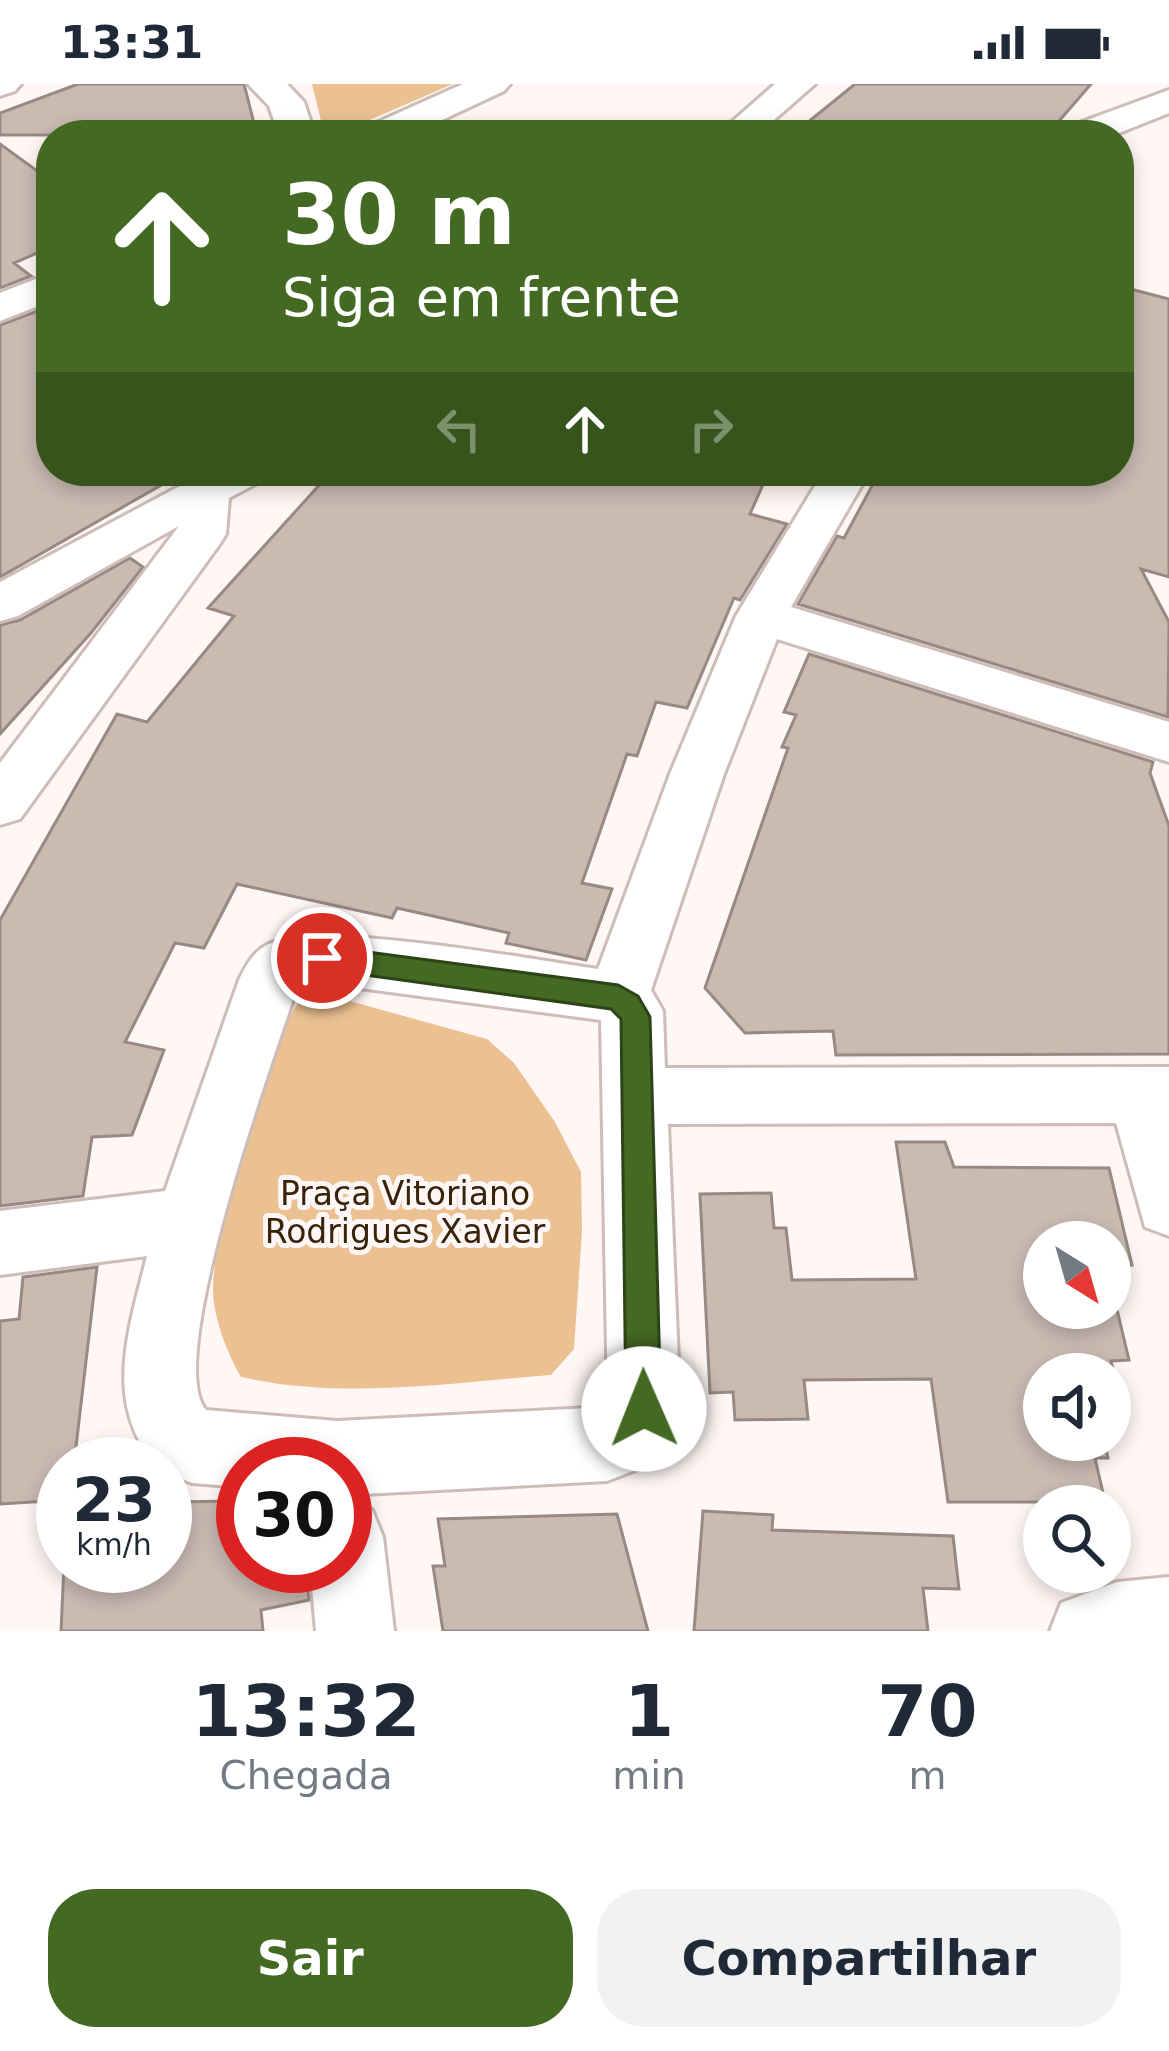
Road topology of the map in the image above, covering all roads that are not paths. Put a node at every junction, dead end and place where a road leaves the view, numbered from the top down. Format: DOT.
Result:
graph roads {
  1 [pos="266,84"];
  2 [pos="492,84"];
  3 [pos="797,84"];
  4 [pos="1147,91"];
  5 [pos="292,120"];
  6 [pos="413,120"];
  7 [pos="753,120"];
  8 [pos="1103,120"];
  9 [pos="36,292"];
  10 [pos="0,309"];
  11 [pos="217,486"];
  12 [pos="224,486"];
  13 [pos="838,486"];
  14 [pos="0,604"];
  15 [pos="761,616"];
  16 [pos="1169,742"];
  17 [pos="0,804"];
  18 [pos="618,997"];
  19 [pos="1155,1095"];
  20 [pos="638,1096"];
  21 [pos="1169,1205"];
  22 [pos="189,1219"];
  23 [pos="0,1243"];
  24 [pos="216,1448"];
  25 [pos="372,1459"];
  26 [pos="351,1593"];
  27 [pos="1169,1616"];
  28 [pos="355,1631"];
  29 [pos="1089,1631"];
  1 -- 5 [label="street"];
  2 -- 6 [label="street"];
  3 -- 7 [label="street"];
  4 -- 8 [label="street"];
  9 -- 10 [label="street"];
  11 -- 14 [label="street"];
  12 -- 17 [label="street"];
  13 -- 15 [label="street"];
  15 -- 16 [label="street"];
  15 -- 18 [label="street"];
  18 -- 20 [label="street"];
  18 -- 22 [label="street"];
  19 -- 20 [label="street"];
  19 -- 21 [label="street"];
  20 -- 25 [label="street"];
  22 -- 23 [label="street"];
  22 -- 24 [label="street"];
  26 -- 28 [label="street"];
  27 -- 29 [label="street"];
}
